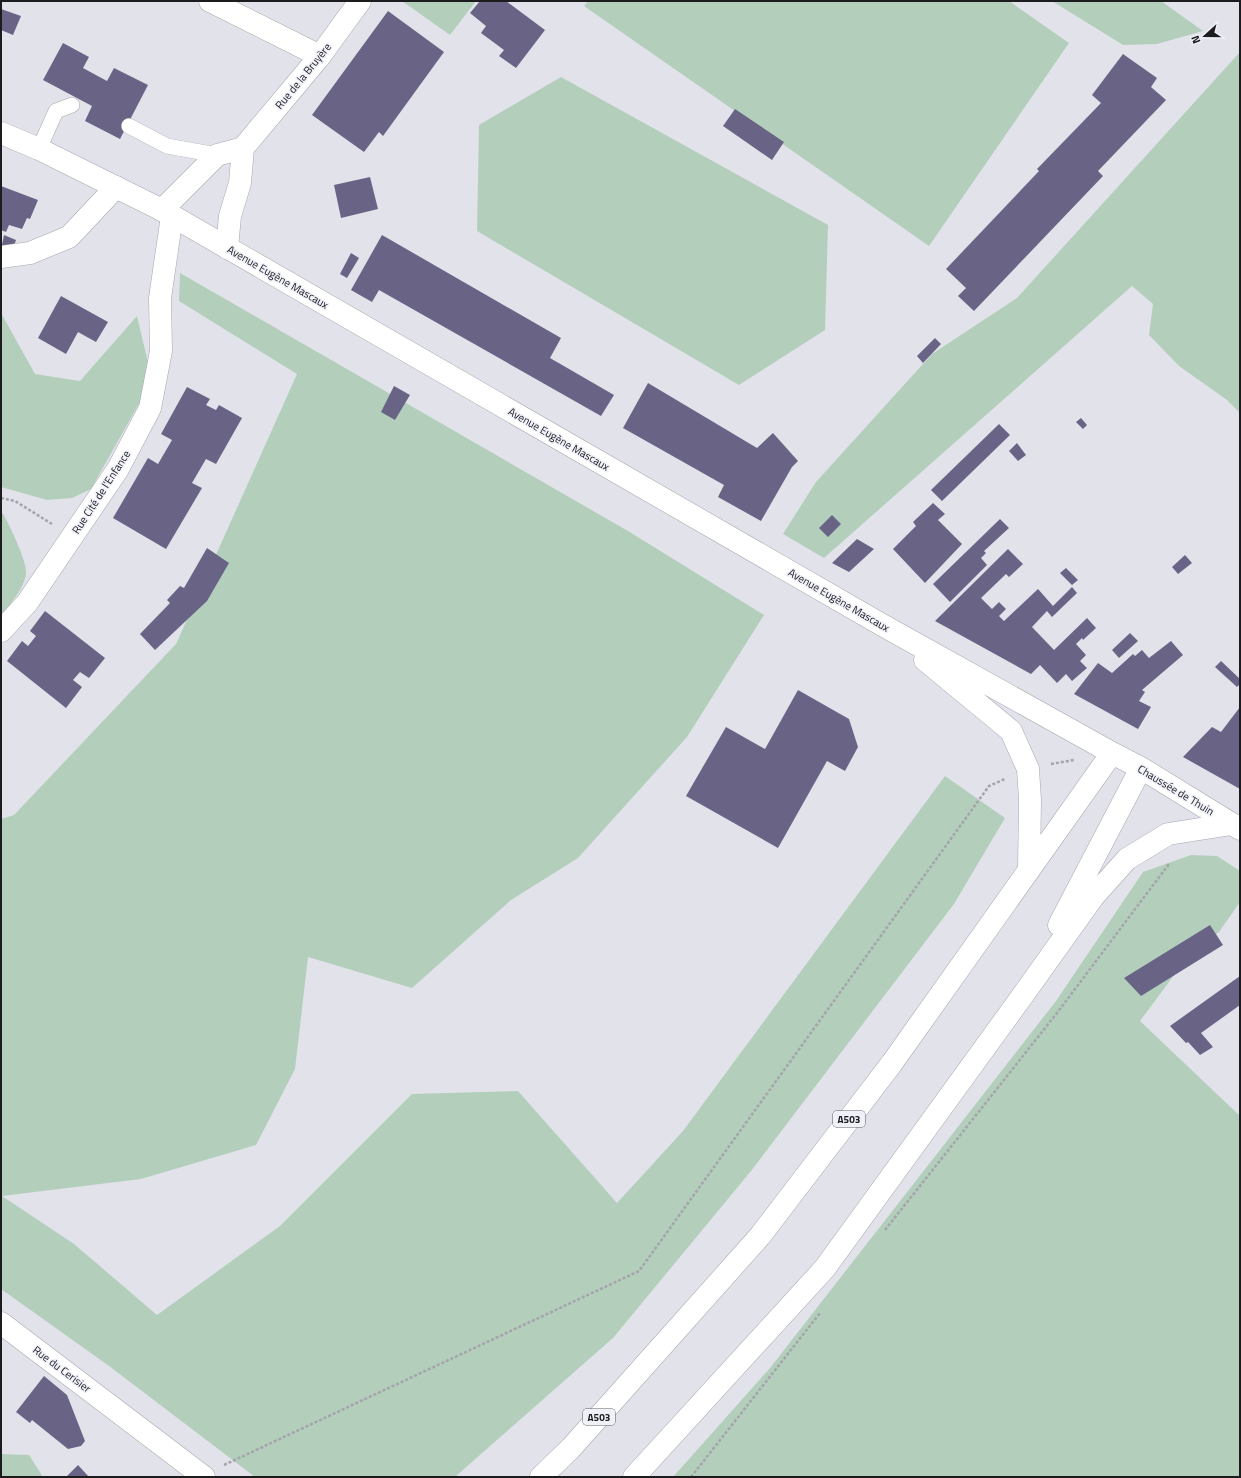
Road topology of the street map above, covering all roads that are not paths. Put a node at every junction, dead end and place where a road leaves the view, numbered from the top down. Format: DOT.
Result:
graph roads {
  1 [pos="210,1"];
  2 [pos="360,1"];
  3 [pos="320,56"];
  4 [pos="72,105"];
  5 [pos="129,126"];
  6 [pos="1,133"];
  7 [pos="243,148"];
  8 [pos="39,149"];
  9 [pos="217,154"];
  10 [pos="116,187"];
  11 [pos="168,213"];
  12 [pos="227,248"];
  13 [pos="1,257"];
  14 [pos="884,626"];
  15 [pos="1,631"];
  16 [pos="1112,754"];
  17 [pos="1141,768"];
  18 [pos="1236,827"];
  19 [pos="1029,870"];
  20 [pos="1023,995"];
  21 [pos="1,1324"];
  22 [pos="203,1476"];
  23 [pos="541,1477"];
  24 [pos="634,1477"];
  1 -- 3 [label="main road"];
  2 -- 3 [label="main road, Rue de la Bruyère"];
  3 -- 7 [label="main road, Rue de la Bruyère"];
  4 -- 8 [label="lane"];
  5 -- 9 [label="lane"];
  6 -- 8 [label="main road, Avenue Eugène Mascaux"];
  7 -- 9 [label="main road"];
  7 -- 12 [label="main road"];
  8 -- 10 [label="main road, Avenue Eugène Mascaux"];
  9 -- 11 [label="main road"];
  10 -- 11 [label="main road, Avenue Eugène Mascaux"];
  10 -- 13 [label="main road"];
  11 -- 12 [label="main road, Avenue Eugène Mascaux"];
  11 -- 15 [label="main road, Rue Cité de l'Enfance"];
  12 -- 14 [label="main road, Avenue Eugène Mascaux"];
  14 -- 16 [label="main road, Avenue Eugène Mascaux"];
  14 -- 19 [label="main road"];
  16 -- 17 [label="main road, Chaussée de Thuin"];
  16 -- 19 [label="main road, A503"];
  17 -- 18 [label="main road, Chaussée de Thuin"];
  17 -- 20 [label="main road"];
  18 -- 20 [label="main road"];
  19 -- 23 [label="main road, A503"];
  20 -- 24 [label="main road"];
  21 -- 22 [label="main road, Rue du Cerisier"];
}
